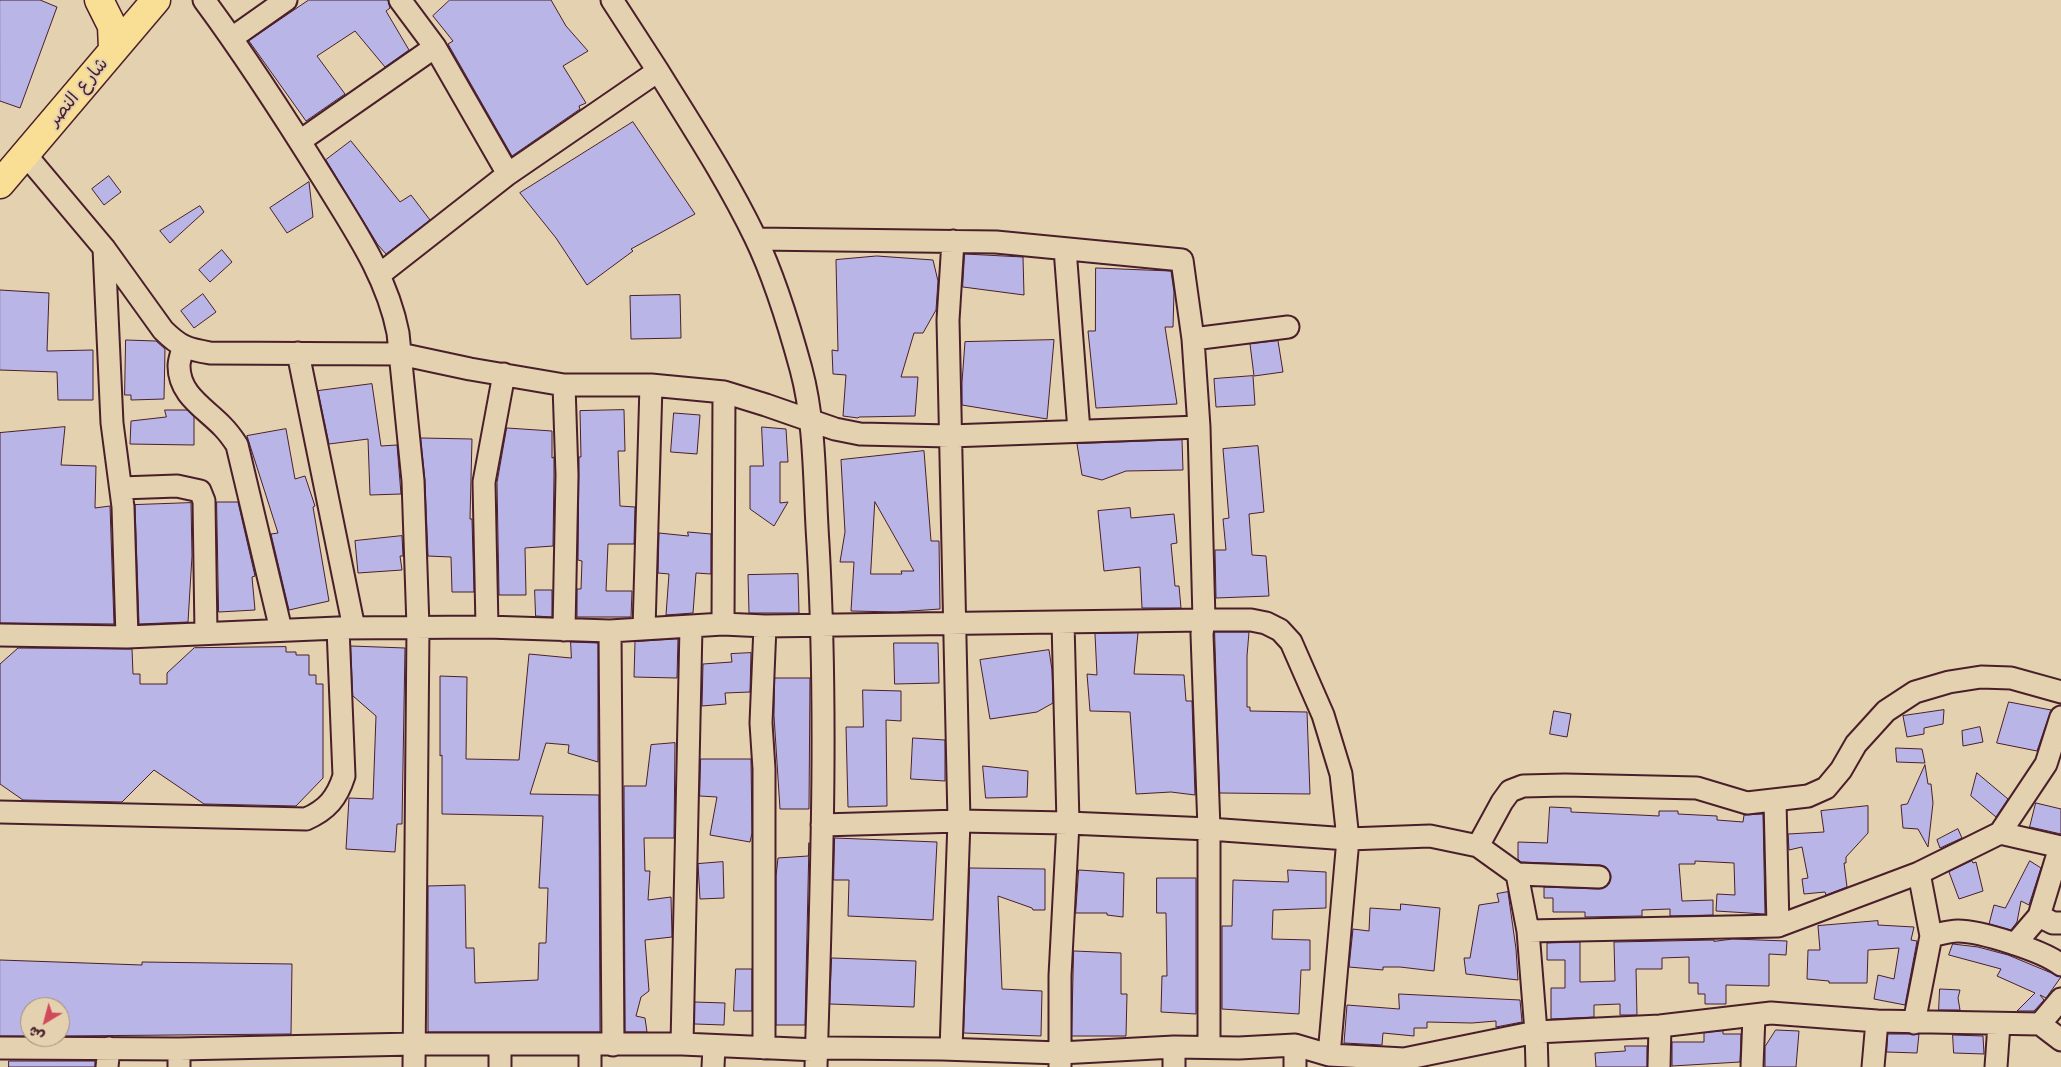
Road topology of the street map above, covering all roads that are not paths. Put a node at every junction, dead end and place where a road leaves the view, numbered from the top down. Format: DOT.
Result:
graph roads {
  1 [pos="99,0"];
  2 [pos="156,0"];
  3 [pos="204,0"];
  4 [pos="286,0"];
  5 [pos="400,0"];
  6 [pos="612,0"];
  7 [pos="232,38"];
  8 [pos="435,47"];
  9 [pos="114,49"];
  10 [pos="658,71"];
  11 [pos="300,141"];
  12 [pos="25,154"];
  13 [pos="508,174"];
  14 [pos="0,184"];
  15 [pos="756,239"];
  16 [pos="953,241"];
  17 [pos="104,248"];
  18 [pos="1065,249"];
  19 [pos="379,275"];
  20 [pos="1288,327"];
  21 [pos="1193,339"];
  22 [pos="183,347"];
  23 [pos="298,353"];
  24 [pos="400,354"];
  25 [pos="504,374"];
  26 [pos="564,385"];
  27 [pos="651,385"];
  28 [pos="724,392"];
  29 [pos="810,421"];
  30 [pos="1199,427"];
  31 [pos="1079,431"];
  32 [pos="950,436"];
  33 [pos="121,488"];
  34 [pos="1204,620"];
  35 [pos="1063,622"];
  36 [pos="956,623"];
  37 [pos="723,624"];
  38 [pos="822,625"];
  39 [pos="765,626"];
  40 [pos="418,627"];
  41 [pos="487,627"];
  42 [pos="691,627"];
  43 [pos="346,628"];
  44 [pos="644,629"];
  45 [pos="281,630"];
  46 [pos="564,630"];
  47 [pos="610,631"];
  48 [pos="206,633"];
  49 [pos="0,635"];
  50 [pos="127,637"];
  51 [pos="2061,692"];
  52 [pos="2061,717"];
  53 [pos="2054,766"];
  54 [pos="1775,801"];
  55 [pos="0,812"];
  56 [pos="959,821"];
  57 [pos="1068,823"];
  58 [pos="822,825"];
  59 [pos="1209,829"];
  60 [pos="2000,833"];
  61 [pos="1348,839"];
  62 [pos="1478,846"];
  63 [pos="2060,847"];
  64 [pos="1919,873"];
  65 [pos="1517,874"];
  66 [pos="1599,877"];
  67 [pos="2039,916"];
  68 [pos="2061,923"];
  69 [pos="1778,926"];
  70 [pos="1528,931"];
  71 [pos="1931,936"];
  72 [pos="2015,944"];
  73 [pos="2061,965"];
  74 [pos="2061,999"];
  75 [pos="1754,1015"];
  76 [pos="1877,1022"];
  77 [pos="1914,1023"];
  78 [pos="1999,1024"];
  79 [pos="2040,1024"];
  80 [pos="1660,1026"];
  81 [pos="1536,1032"];
  82 [pos="2061,1040"];
  83 [pos="414,1044"];
  84 [pos="500,1044"];
  85 [pos="682,1044"];
  86 [pos="590,1045"];
  87 [pos="613,1045"];
  88 [pos="1296,1045"];
  89 [pos="1209,1047"];
  90 [pos="0,1048"];
  91 [pos="764,1048"];
  92 [pos="945,1055"];
  93 [pos="1329,1055"];
  94 [pos="714,1057"];
  95 [pos="1174,1057"];
  96 [pos="108,1058"];
  97 [pos="179,1058"];
  98 [pos="816,1058"];
  99 [pos="1060,1060"];
  100 [pos="1404,1063"];
  101 [pos="414,1067"];
  102 [pos="500,1067"];
  103 [pos="590,1067"];
  104 [pos="1295,1067"];
  105 [pos="1537,1067"];
  106 [pos="1659,1067"];
  107 [pos="1752,1067"];
  108 [pos="1873,1067"];
  109 [pos="1996,1067"];
  1 -- 9 [label="main road"];
  2 -- 9 [label="main road, شارع النصر"];
  3 -- 7 [label="street"];
  4 -- 7 [label="street"];
  5 -- 8 [label="street"];
  6 -- 10 [label="street"];
  7 -- 11 [label="street"];
  8 -- 11 [label="street"];
  8 -- 13 [label="street"];
  9 -- 12 [label="main road, شارع النصر"];
  10 -- 13 [label="street"];
  10 -- 15 [label="street"];
  11 -- 19 [label="street"];
  12 -- 14 [label="main road, شارع النصر"];
  12 -- 17 [label="street"];
  13 -- 19 [label="street"];
  15 -- 16 [label="street"];
  15 -- 29 [label="street"];
  16 -- 18 [label="street"];
  16 -- 32 [label="street"];
  17 -- 22 [label="street"];
  17 -- 33 [label="street"];
  18 -- 21 [label="street"];
  18 -- 31 [label="street"];
  19 -- 24 [label="street"];
  20 -- 21 [label="street"];
  21 -- 30 [label="street"];
  22 -- 23 [label="street"];
  22 -- 45 [label="street"];
  23 -- 24 [label="street"];
  23 -- 43 [label="street"];
  24 -- 25 [label="street"];
  24 -- 40 [label="street"];
  25 -- 26 [label="street"];
  25 -- 41 [label="street"];
  26 -- 27 [label="street"];
  26 -- 46 [label="street"];
  27 -- 28 [label="street"];
  27 -- 44 [label="street"];
  28 -- 29 [label="street"];
  28 -- 37 [label="street"];
  29 -- 32 [label="street"];
  29 -- 38 [label="street"];
  30 -- 31 [label="street"];
  30 -- 34 [label="street"];
  31 -- 32 [label="street"];
  32 -- 36 [label="street"];
  33 -- 48 [label="street"];
  33 -- 50 [label="street"];
  34 -- 35 [label="street"];
  34 -- 59 [label="street"];
  34 -- 61 [label="street"];
  35 -- 36 [label="street"];
  35 -- 57 [label="street"];
  36 -- 38 [label="street"];
  36 -- 56 [label="street"];
  37 -- 39 [label="street"];
  37 -- 42 [label="street"];
  38 -- 39 [label="street"];
  38 -- 58 [label="street"];
  39 -- 91 [label="street"];
  40 -- 41 [label="street"];
  40 -- 43 [label="street"];
  40 -- 83 [label="street"];
  41 -- 46 [label="street"];
  42 -- 44 [label="street"];
  42 -- 85 [label="street"];
  43 -- 45 [label="street"];
  43 -- 55 [label="street"];
  44 -- 47 [label="street"];
  45 -- 48 [label="street"];
  46 -- 47 [label="street"];
  47 -- 87 [label="street"];
  48 -- 50 [label="street"];
  49 -- 50 [label="street"];
  51 -- 54 [label="street"];
  52 -- 53 [label="street"];
  53 -- 60 [label="street"];
  54 -- 62 [label="street"];
  54 -- 69 [label="street"];
  56 -- 57 [label="street"];
  56 -- 58 [label="street"];
  56 -- 92 [label="street"];
  57 -- 59 [label="street"];
  57 -- 99 [label="street"];
  58 -- 98 [label="street"];
  59 -- 61 [label="street"];
  59 -- 89 [label="street"];
  60 -- 63 [label="street"];
  60 -- 64 [label="street"];
  61 -- 62 [label="street"];
  61 -- 93 [label="street"];
  62 -- 65 [label="street"];
  63 -- 67 [label="street"];
  64 -- 69 [label="street"];
  64 -- 71 [label="street"];
  65 -- 66 [label="street"];
  65 -- 70 [label="street"];
  67 -- 68 [label="street"];
  67 -- 72 [label="street"];
  69 -- 70 [label="street"];
  70 -- 81 [label="street"];
  71 -- 72 [label="street"];
  71 -- 77 [label="street"];
  72 -- 73 [label="street"];
  74 -- 79 [label="street"];
  75 -- 76 [label="street"];
  75 -- 80 [label="street"];
  75 -- 107 [label="street"];
  76 -- 77 [label="street"];
  76 -- 108 [label="street"];
  77 -- 78 [label="street"];
  78 -- 79 [label="street"];
  78 -- 109 [label="street"];
  79 -- 82 [label="street"];
  80 -- 81 [label="street"];
  80 -- 106 [label="street"];
  81 -- 100 [label="street"];
  81 -- 105 [label="street"];
  83 -- 84 [label="street"];
  83 -- 97 [label="street"];
  83 -- 101 [label="street"];
  84 -- 86 [label="street"];
  84 -- 102 [label="street"];
  85 -- 87 [label="street"];
  85 -- 94 [label="street"];
  86 -- 87 [label="street"];
  86 -- 103 [label="street"];
  88 -- 89 [label="street"];
  88 -- 93 [label="street"];
  88 -- 104 [label="street"];
  89 -- 95 [label="street"];
  90 -- 96 [label="street"];
  91 -- 94 [label="street"];
  91 -- 98 [label="street"];
  92 -- 98 [label="street"];
  92 -- 99 [label="street"];
  93 -- 100 [label="street"];
  95 -- 99 [label="street"];
  96 -- 97 [label="street"];
}
